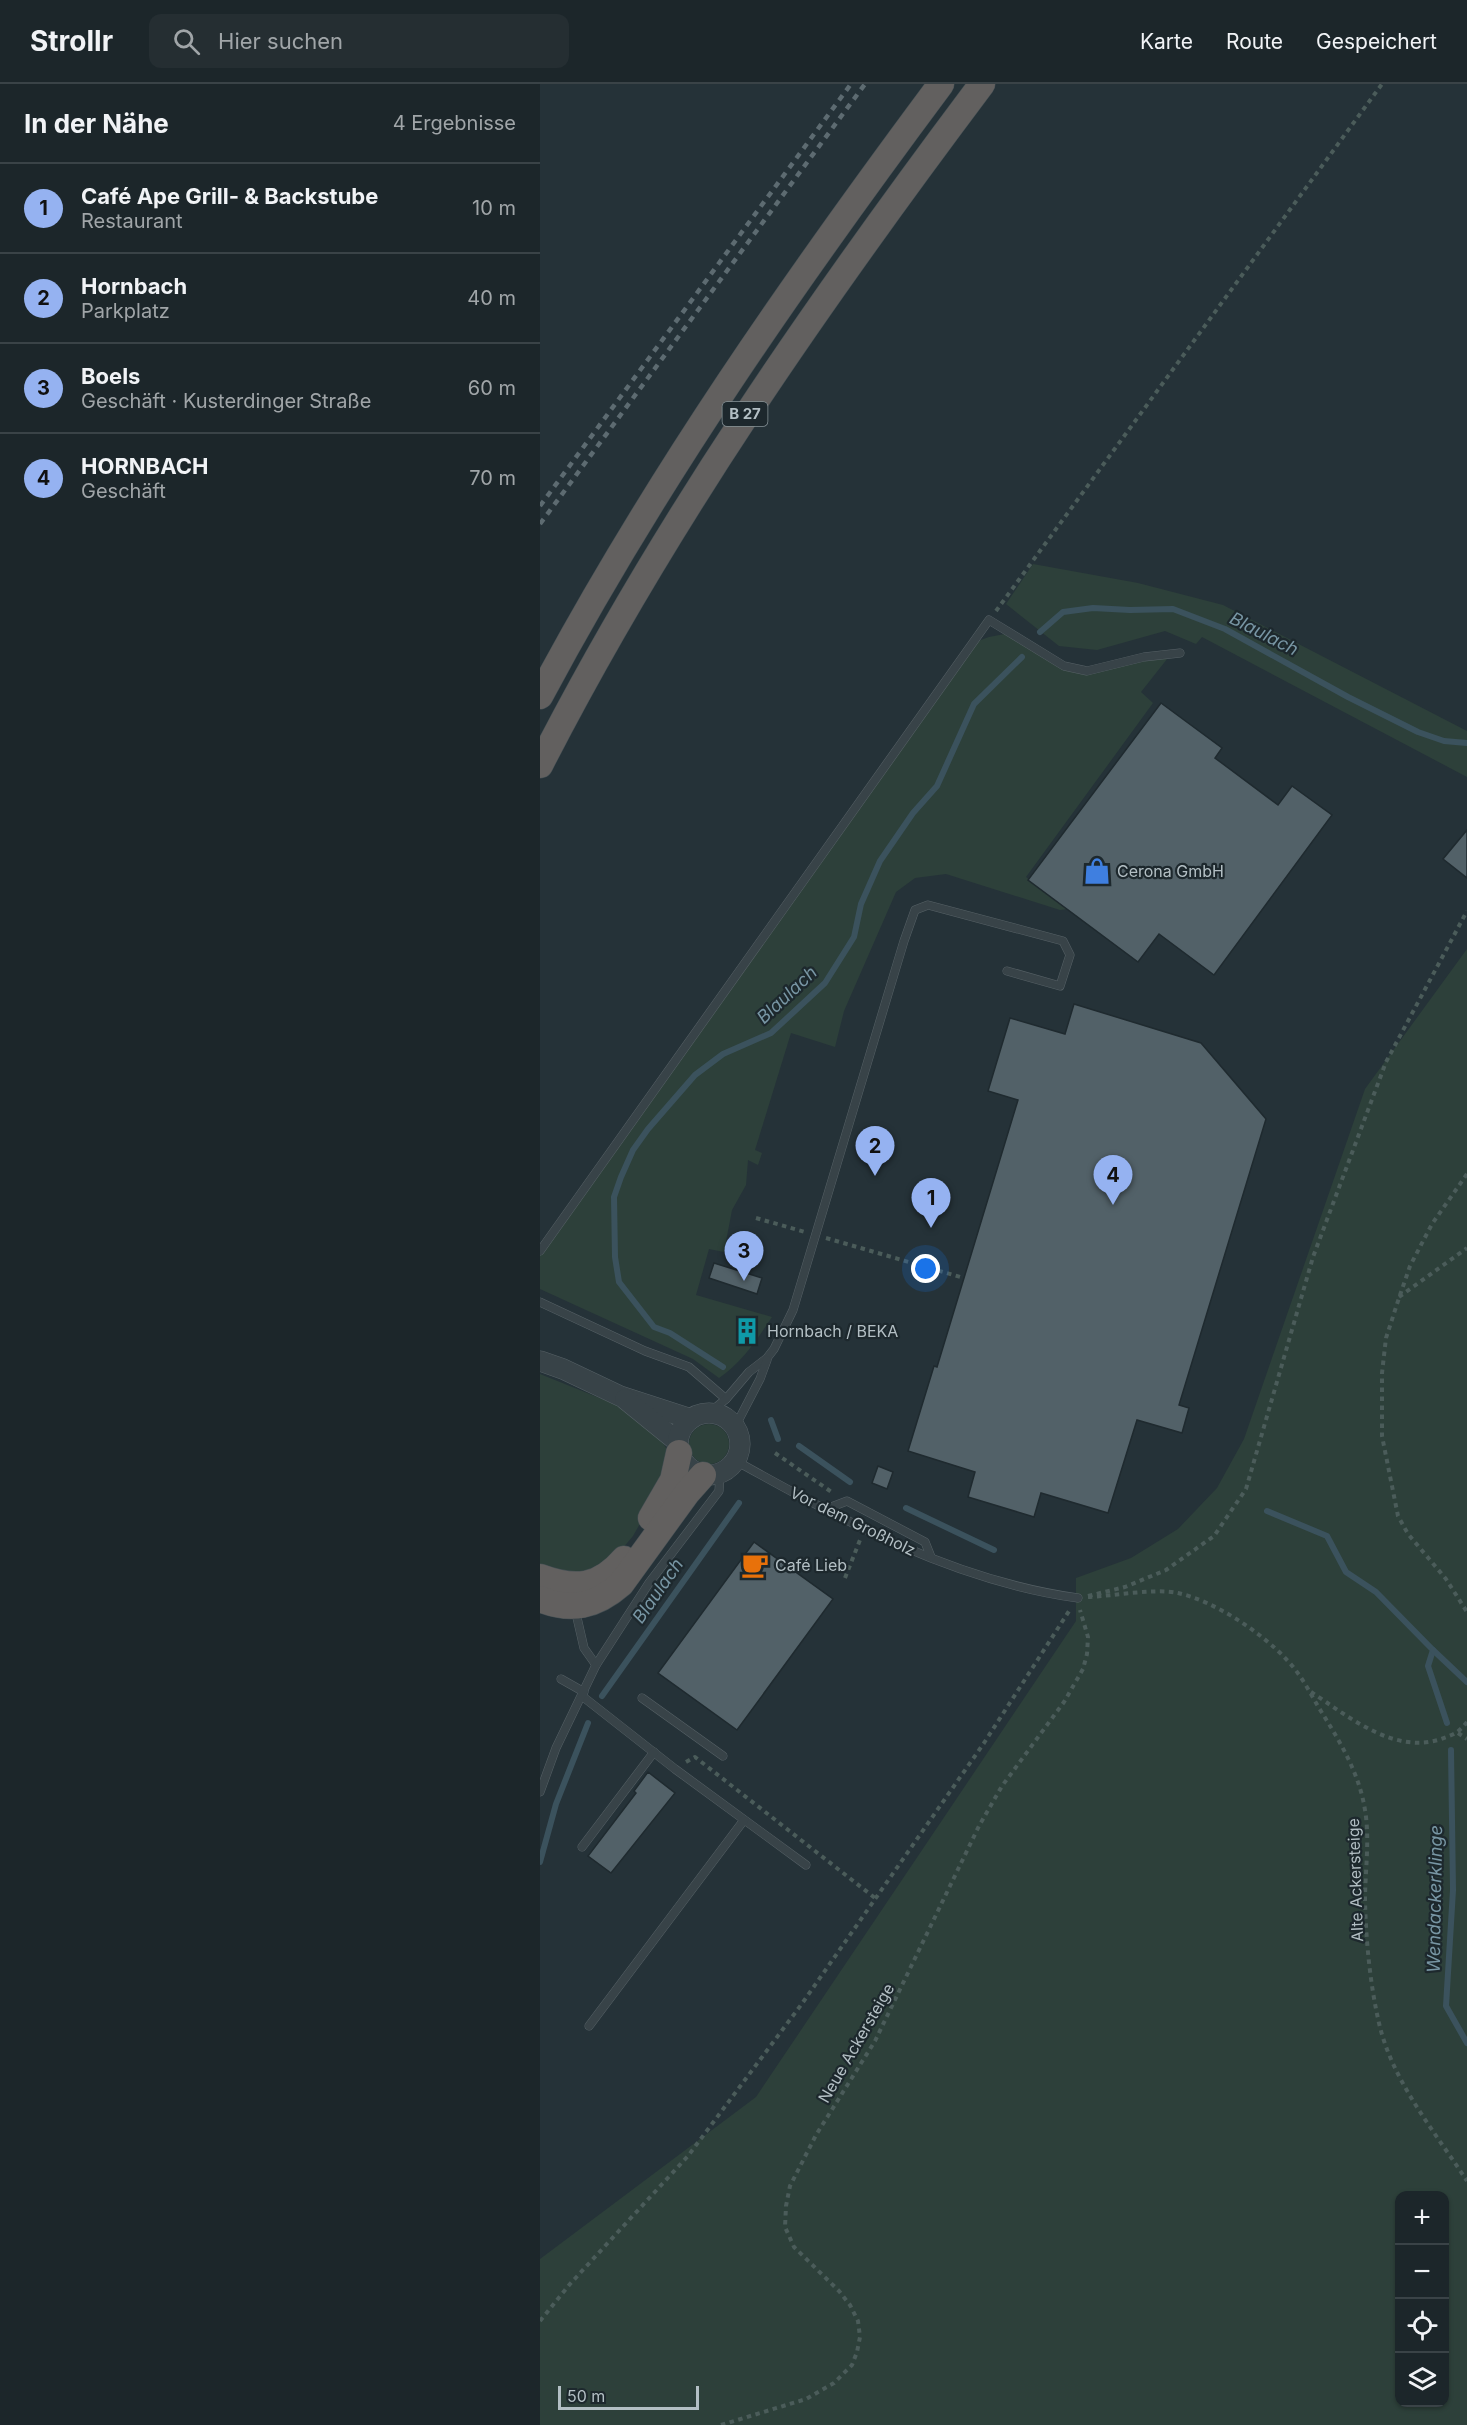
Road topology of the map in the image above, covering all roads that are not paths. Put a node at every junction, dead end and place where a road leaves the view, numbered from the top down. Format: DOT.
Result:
graph roads {
  1 [pos="941,84"];
  2 [pos="982,84"];
  3 [pos="1180,653"];
  4 [pos="540,696"];
  5 [pos="540,765"];
  6 [pos="1007,971"];
  7 [pos="540,1251"];
  8 [pos="540,1302"];
  9 [pos="767,1358"];
  10 [pos="540,1361"];
  11 [pos="620,1396"];
  12 [pos="726,1399"];
  13 [pos="700,1416"];
  14 [pos="735,1427"];
  15 [pos="679,1448"];
  16 [pos="736,1461"];
  17 [pos="712,1474"];
  18 [pos="826,1509"];
  19 [pos="931,1557"];
  20 [pos="644,1571"];
  21 [pos="540,1578"];
  22 [pos="1078,1598"];
  23 [pos="540,1599"];
  24 [pos="575,1607"];
  25 [pos="596,1665"];
  26 [pos="561,1679"];
  27 [pos="583,1694"];
  28 [pos="642,1698"];
  29 [pos="654,1752"];
  30 [pos="723,1756"];
  31 [pos="540,1792"];
  32 [pos="744,1820"];
  33 [pos="582,1847"];
  34 [pos="806,1865"];
  35 [pos="589,2026"];
  1 -- 4 [label="highway, B 27"];
  2 -- 5 [label="highway, B 27"];
  3 -- 7 [label="lane"];
  6 -- 9 [label="lane"];
  8 -- 12 [label="lane"];
  9 -- 12 [label="lane"];
  9 -- 14 [label="lane"];
  10 -- 11 [label="street"];
  11 -- 13 [label="street"];
  11 -- 15 [label="street"];
  12 -- 13 [label="lane"];
  13 -- 14 [label="street"];
  13 -- 15 [label="street"];
  14 -- 16 [label="street"];
  15 -- 17 [label="street"];
  15 -- 21 [label="highway"];
  16 -- 17 [label="street"];
  16 -- 18 [label="lane, Vor dem Großholz"];
  17 -- 20 [label="highway"];
  18 -- 19 [label="lane, Vor dem Großholz"];
  18 -- 19 [label="lane"];
  19 -- 22 [label="lane, Vor dem Großholz"];
  20 -- 24 [label="highway"];
  20 -- 25 [label="lane"];
  23 -- 24 [label="highway"];
  24 -- 25 [label="lane"];
  25 -- 27 [label="lane"];
  26 -- 27 [label="lane"];
  27 -- 29 [label="lane"];
  27 -- 31 [label="lane"];
  28 -- 30 [label="lane"];
  29 -- 32 [label="lane"];
  29 -- 33 [label="lane"];
  32 -- 34 [label="lane"];
  32 -- 35 [label="lane"];
}
